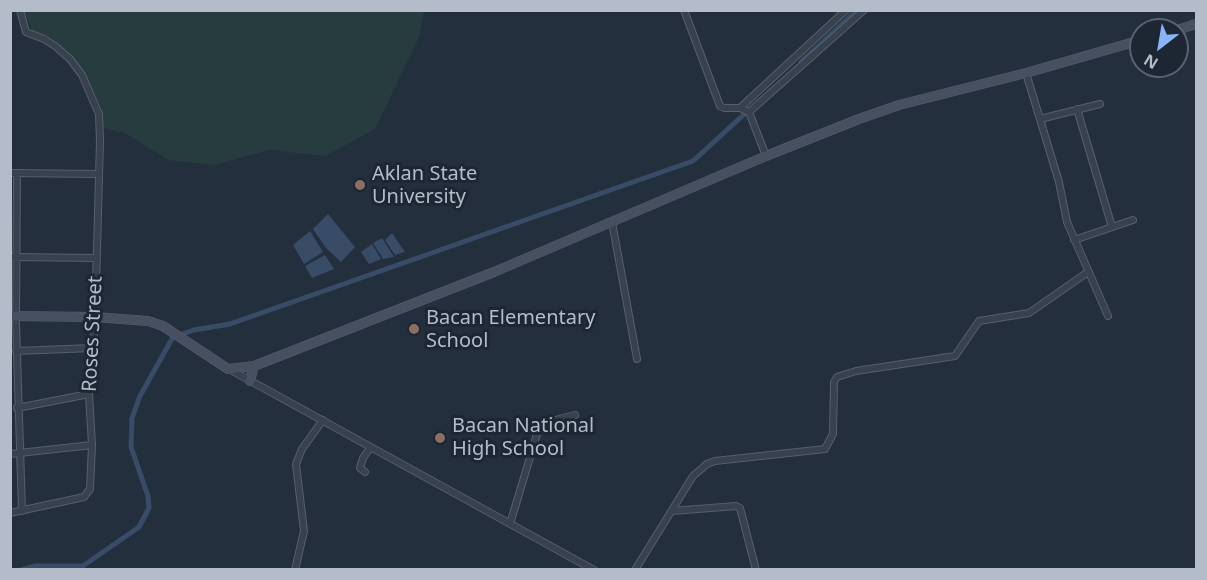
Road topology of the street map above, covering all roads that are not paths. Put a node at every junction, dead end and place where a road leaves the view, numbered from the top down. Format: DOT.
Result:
graph roads {
  1 [pos="20,10"];
  2 [pos="684,10"];
  3 [pos="846,10"];
  4 [pos="864,10"];
  5 [pos="1129,43"];
  6 [pos="1026,73"];
  7 [pos="1100,104"];
  8 [pos="1077,109"];
  9 [pos="746,110"];
  10 [pos="1040,119"];
  11 [pos="766,156"];
  12 [pos="14,173"];
  13 [pos="99,174"];
  14 [pos="1132,220"];
  15 [pos="612,222"];
  16 [pos="1112,227"];
  17 [pos="1074,240"];
  18 [pos="14,256"];
  19 [pos="96,258"];
  20 [pos="1088,272"];
  21 [pos="1108,316"];
  22 [pos="13,319"];
  23 [pos="98,319"];
  24 [pos="92,348"];
  25 [pos="16,351"];
  26 [pos="637,359"];
  27 [pos="254,366"];
  28 [pos="228,369"];
  29 [pos="250,381"];
  30 [pos="89,394"];
  31 [pos="17,408"];
  32 [pos="575,415"];
  33 [pos="323,420"];
  34 [pos="92,445"];
  35 [pos="370,448"];
  36 [pos="19,453"];
  37 [pos="10,454"];
  38 [pos="365,472"];
  39 [pos="22,511"];
  40 [pos="672,511"];
  41 [pos="10,513"];
  42 [pos="510,524"];
  43 [pos="295,570"];
  44 [pos="594,570"];
  45 [pos="635,570"];
  46 [pos="756,570"];
  1 -- 13 [label="street, Roses Street"];
  2 -- 9 [label="street"];
  3 -- 9 [label="street"];
  4 -- 9 [label="street"];
  5 -- 6 [label="main road"];
  6 -- 10 [label="street"];
  6 -- 11 [label="main road"];
  7 -- 8 [label="street"];
  8 -- 10 [label="street"];
  8 -- 16 [label="street"];
  9 -- 11 [label="street"];
  10 -- 17 [label="street"];
  11 -- 15 [label="main road"];
  12 -- 13 [label="street"];
  12 -- 18 [label="street"];
  13 -- 19 [label="street, Roses Street"];
  14 -- 16 [label="street"];
  15 -- 26 [label="street"];
  15 -- 27 [label="main road"];
  16 -- 17 [label="street"];
  17 -- 20 [label="street"];
  18 -- 19 [label="street"];
  18 -- 22 [label="street"];
  19 -- 23 [label="street, Roses Street"];
  20 -- 21 [label="street"];
  20 -- 40 [label="street"];
  22 -- 23 [label="main road"];
  22 -- 25 [label="street"];
  23 -- 24 [label="street, Roses Street"];
  23 -- 28 [label="main road"];
  24 -- 25 [label="street"];
  24 -- 30 [label="street, Roses Street"];
  25 -- 31 [label="street"];
  27 -- 28 [label="main road"];
  27 -- 29 [label="main road"];
  28 -- 29 [label="street"];
  29 -- 33 [label="street"];
  30 -- 31 [label="street"];
  30 -- 34 [label="street, Roses Street"];
  31 -- 36 [label="street"];
  32 -- 42 [label="street"];
  33 -- 35 [label="street"];
  33 -- 43 [label="street"];
  34 -- 36 [label="street"];
  34 -- 39 [label="street, Roses Street"];
  35 -- 38 [label="street"];
  35 -- 42 [label="street"];
  36 -- 37 [label="street"];
  36 -- 39 [label="street"];
  39 -- 41 [label="street"];
  40 -- 45 [label="street"];
  40 -- 46 [label="street"];
  42 -- 44 [label="street"];
}
